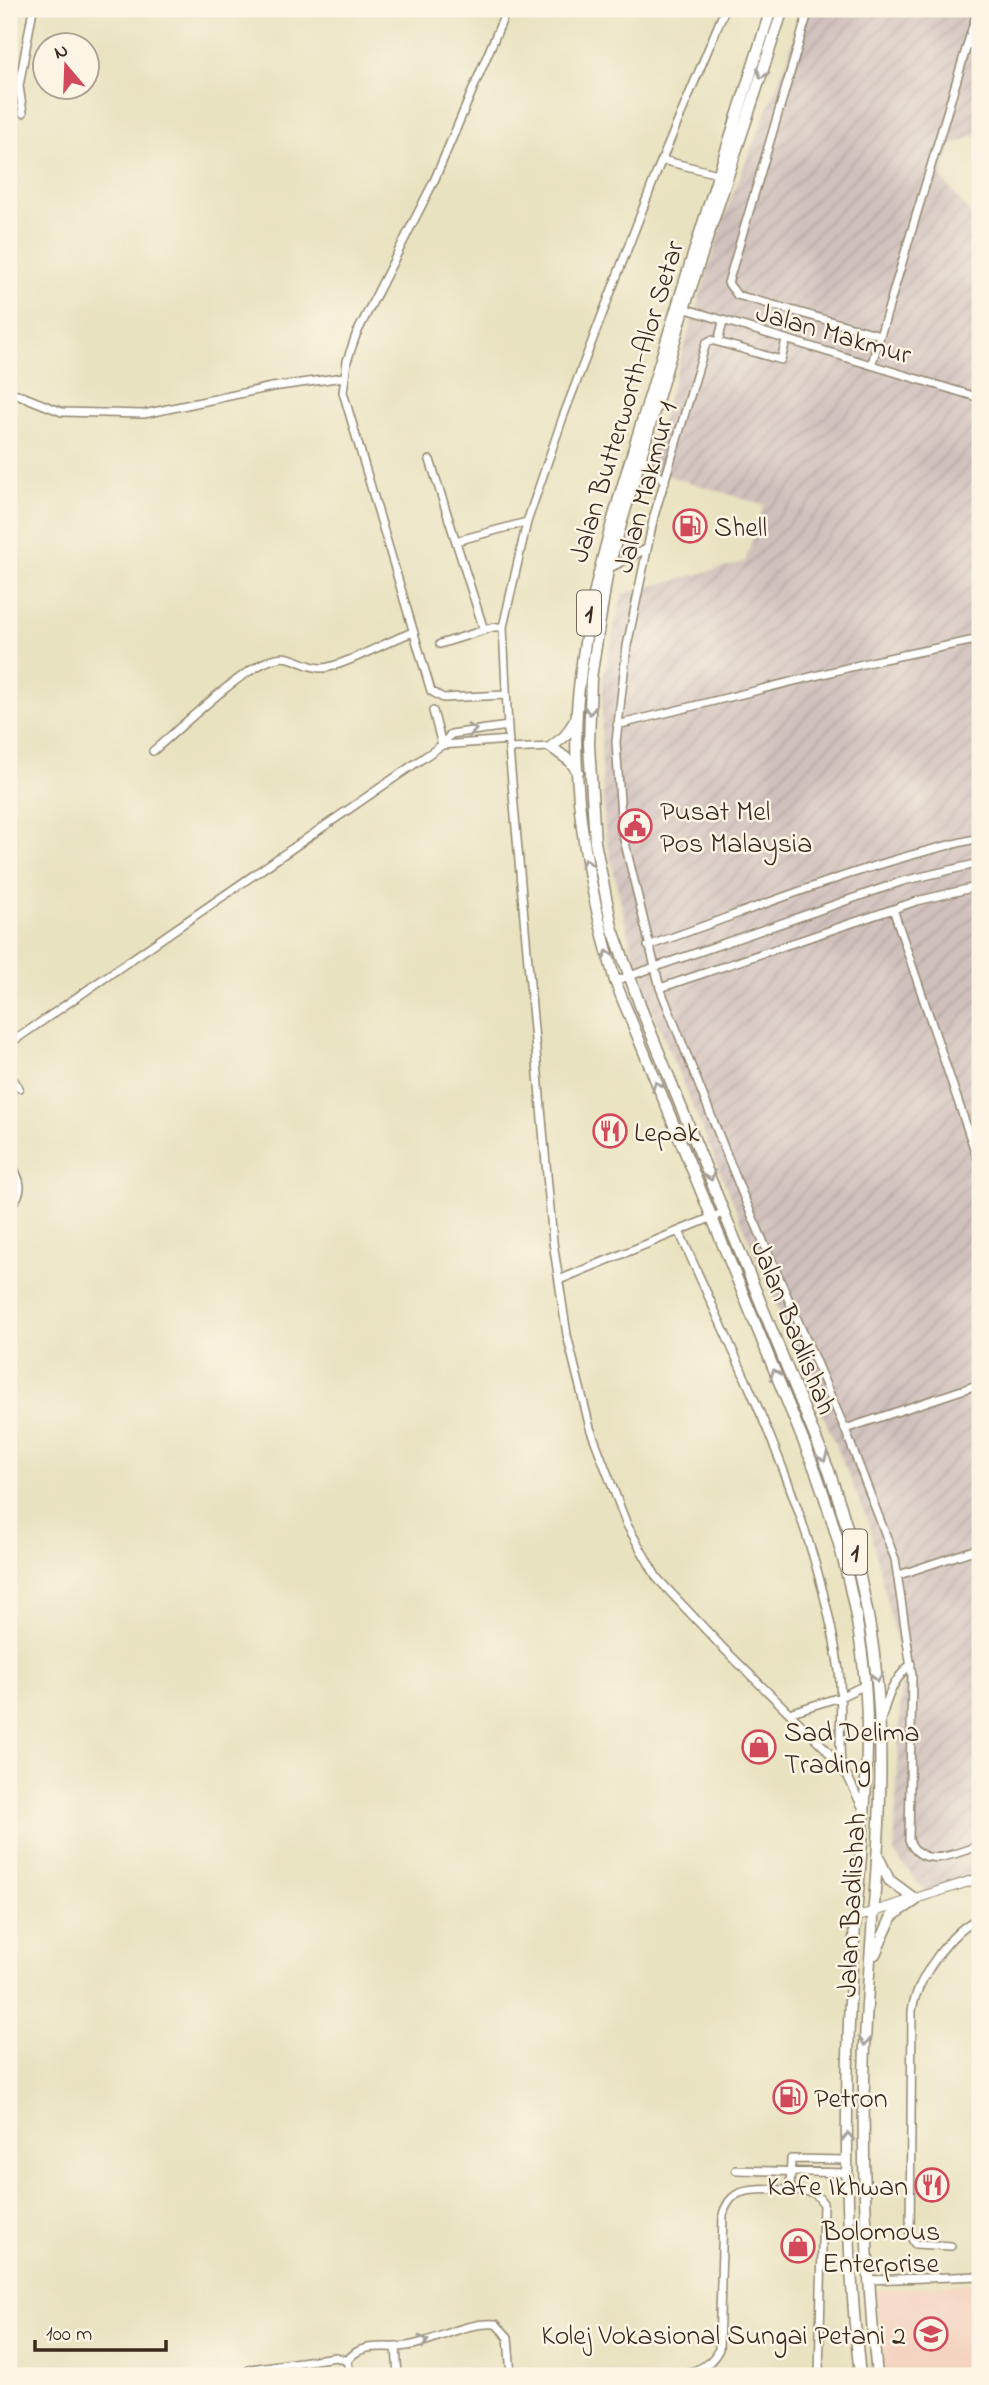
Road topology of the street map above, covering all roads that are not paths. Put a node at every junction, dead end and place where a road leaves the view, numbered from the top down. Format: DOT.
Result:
graph roads {
  1 [pos="33,9"];
  2 [pos="508,9"];
  3 [pos="725,9"];
  4 [pos="771,9"];
  5 [pos="783,9"];
  6 [pos="809,9"];
  7 [pos="978,9"];
  8 [pos="23,113"];
  9 [pos="662,160"];
  10 [pos="719,174"];
  11 [pos="680,307"];
  12 [pos="723,322"];
  13 [pos="880,335"];
  14 [pos="786,340"];
  15 [pos="718,342"];
  16 [pos="872,363"];
  17 [pos="344,377"];
  18 [pos="9,391"];
  19 [pos="980,398"];
  20 [pos="642,457"];
  21 [pos="430,460"];
  22 [pos="665,482"];
  23 [pos="527,522"];
  24 [pos="456,541"];
  25 [pos="646,549"];
  26 [pos="608,569"];
  27 [pos="503,627"];
  28 [pos="484,630"];
  29 [pos="413,632"];
  30 [pos="980,639"];
  31 [pos="440,644"];
  32 [pos="505,695"];
  33 [pos="433,711"];
  34 [pos="577,717"];
  35 [pos="617,725"];
  36 [pos="508,726"];
  37 [pos="509,740"];
  38 [pos="442,746"];
  39 [pos="551,747"];
  40 [pos="509,749"];
  41 [pos="153,751"];
  42 [pos="578,772"];
  43 [pos="980,838"];
  44 [pos="980,863"];
  45 [pos="980,886"];
  46 [pos="893,909"];
  47 [pos="648,946"];
  48 [pos="654,968"];
  49 [pos="629,976"];
  50 [pos="615,981"];
  51 [pos="660,988"];
  52 [pos="9,1044"];
  53 [pos="9,1073"];
  54 [pos="19,1088"];
  55 [pos="9,1160"];
  56 [pos="980,1166"];
  57 [pos="9,1207"];
  58 [pos="724,1212"];
  59 [pos="711,1217"];
  60 [pos="679,1231"];
  61 [pos="559,1280"];
  62 [pos="980,1384"];
  63 [pos="845,1429"];
  64 [pos="980,1548"];
  65 [pos="899,1575"];
  66 [pos="911,1664"];
  67 [pos="865,1685"];
  68 [pos="840,1697"];
  69 [pos="792,1712"];
  70 [pos="880,1724"];
  71 [pos="841,1766"];
  72 [pos="865,1812"];
  73 [pos="980,1845"];
  74 [pos="876,1850"];
  75 [pos="980,1878"];
  76 [pos="916,1900"];
  77 [pos="873,1913"];
  78 [pos="857,1917"];
  79 [pos="980,1918"];
  80 [pos="869,1973"];
  81 [pos="848,2160"];
  82 [pos="736,2170"];
  83 [pos="791,2171"];
  84 [pos="848,2173"];
  85 [pos="790,2191"];
  86 [pos="951,2246"];
  87 [pos="980,2276"];
  88 [pos="868,2280"];
  89 [pos="396,2347"];
  90 [pos="347,2361"];
  91 [pos="239,2376"];
  92 [pos="350,2376"];
  93 [pos="398,2376"];
  94 [pos="511,2376"];
  95 [pos="655,2376"];
  96 [pos="819,2376"];
  97 [pos="860,2376"];
  98 [pos="877,2376"];
  1 -- 8 [label="street"];
  2 -- 17 [label="street"];
  3 -- 9 [label="street"];
  4 -- 10 [label="main road, Jalan Butterworth-Alor Setar / 1"];
  5 -- 11 [label="main road, Jalan Butterworth-Alor Setar / 1, one-way"];
  6 -- 13 [label="street"];
  7 -- 13 [label="street"];
  9 -- 10 [label="street"];
  9 -- 23 [label="street"];
  10 -- 11 [label="main road, Jalan Butterworth-Alor Setar / 1"];
  11 -- 12 [label="street, Jalan Makmur"];
  11 -- 20 [label="main road, Jalan Butterworth-Alor Setar / 1"];
  11 -- 34 [label="main road, Jalan Butterworth-Alor Setar / 1"];
  12 -- 14 [label="street, Jalan Makmur"];
  12 -- 15 [label="street"];
  13 -- 16 [label="street"];
  14 -- 15 [label="street"];
  14 -- 16 [label="street, Jalan Makmur"];
  15 -- 22 [label="street, Jalan Makmur 1"];
  16 -- 19 [label="street, Jalan Makmur"];
  17 -- 18 [label="street"];
  17 -- 29 [label="street"];
  20 -- 22 [label="street"];
  20 -- 26 [label="main road, Jalan Butterworth-Alor Setar / 1"];
  21 -- 24 [label="street"];
  22 -- 25 [label="street, Jalan Makmur 1"];
  23 -- 24 [label="street"];
  23 -- 27 [label="street"];
  24 -- 28 [label="street"];
  25 -- 26 [label="street"];
  25 -- 35 [label="street, Jalan Makmur 1"];
  26 -- 49 [label="main road, Jalan Butterworth-Alor Setar / 1, one-way"];
  27 -- 28 [label="street"];
  27 -- 32 [label="street"];
  28 -- 31 [label="street"];
  29 -- 32 [label="street"];
  29 -- 41 [label="street"];
  30 -- 35 [label="street"];
  32 -- 36 [label="street"];
  33 -- 38 [label="street"];
  34 -- 39 [label="main road"];
  34 -- 42 [label="main road, Jalan Butterworth-Alor Setar / 1"];
  35 -- 47 [label="street, Jalan Makmur 1"];
  36 -- 37 [label="street"];
  38 -- 36 [label="street, one-way"];
  37 -- 38 [label="street"];
  37 -- 40 [label="street"];
  38 -- 52 [label="street"];
  39 -- 40 [label="street"];
  39 -- 42 [label="main road"];
  40 -- 61 [label="street"];
  50 -- 42 [label="main road, Jalan Butterworth-Alor Setar / 1, one-way"];
  43 -- 47 [label="street"];
  44 -- 48 [label="street"];
  45 -- 46 [label="street"];
  46 -- 51 [label="street"];
  46 -- 56 [label="street"];
  47 -- 48 [label="street, Jalan Makmur 1"];
  48 -- 49 [label="street"];
  48 -- 51 [label="street, Jalan Makmur 1"];
  49 -- 50 [label="street"];
  49 -- 58 [label="main road, Jalan Badlishah / 1, one-way"];
  59 -- 50 [label="main road, Jalan Badlishah / 1, one-way"];
  51 -- 63 [label="street, Jalan Makmur 1"];
  53 -- 54 [label="street"];
  55 -- 57 [label="street"];
  58 -- 59 [label="street"];
  58 -- 70 [label="main road, Jalan Badlishah / 1, one-way"];
  59 -- 60 [label="street"];
  67 -- 59 [label="main road, Jalan Badlishah / 1, one-way"];
  60 -- 61 [label="street"];
  60 -- 68 [label="street"];
  61 -- 69 [label="street"];
  62 -- 63 [label="street"];
  63 -- 65 [label="street, Jalan Makmur 1"];
  64 -- 65 [label="street"];
  65 -- 66 [label="street, Jalan Makmur 1"];
  66 -- 70 [label="street"];
  66 -- 73 [label="street, Jalan Makmur 1"];
  67 -- 68 [label="street"];
  67 -- 72 [label="main road, Jalan Badlishah / 1"];
  68 -- 69 [label="street"];
  68 -- 71 [label="street"];
  69 -- 71 [label="street"];
  70 -- 74 [label="main road, Jalan Badlishah / 1"];
  71 -- 72 [label="street"];
  72 -- 78 [label="main road, Jalan Badlishah / 1"];
  74 -- 76 [label="main road"];
  74 -- 77 [label="main road, Jalan Badlishah / 1"];
  75 -- 76 [label="street"];
  76 -- 77 [label="street"];
  76 -- 80 [label="main road"];
  77 -- 78 [label="street"];
  77 -- 80 [label="main road, Jalan Badlishah / 1"];
  81 -- 78 [label="main road, Jalan Badlishah / 1, one-way"];
  79 -- 86 [label="street"];
  80 -- 88 [label="main road, Jalan Badlishah / 1, one-way"];
  81 -- 83 [label="street"];
  81 -- 84 [label="main road, Jalan Badlishah / 1"];
  82 -- 83 [label="street"];
  83 -- 84 [label="street"];
  83 -- 85 [label="street"];
  84 -- 97 [label="main road, Jalan Badlishah / 1"];
  85 -- 95 [label="street"];
  85 -- 96 [label="street"];
  87 -- 88 [label="street"];
  88 -- 98 [label="main road, Jalan Badlishah / 1"];
  89 -- 90 [label="street"];
  89 -- 93 [label="street"];
  89 -- 94 [label="street, one-way"];
  90 -- 91 [label="street"];
  90 -- 92 [label="street"];
}
